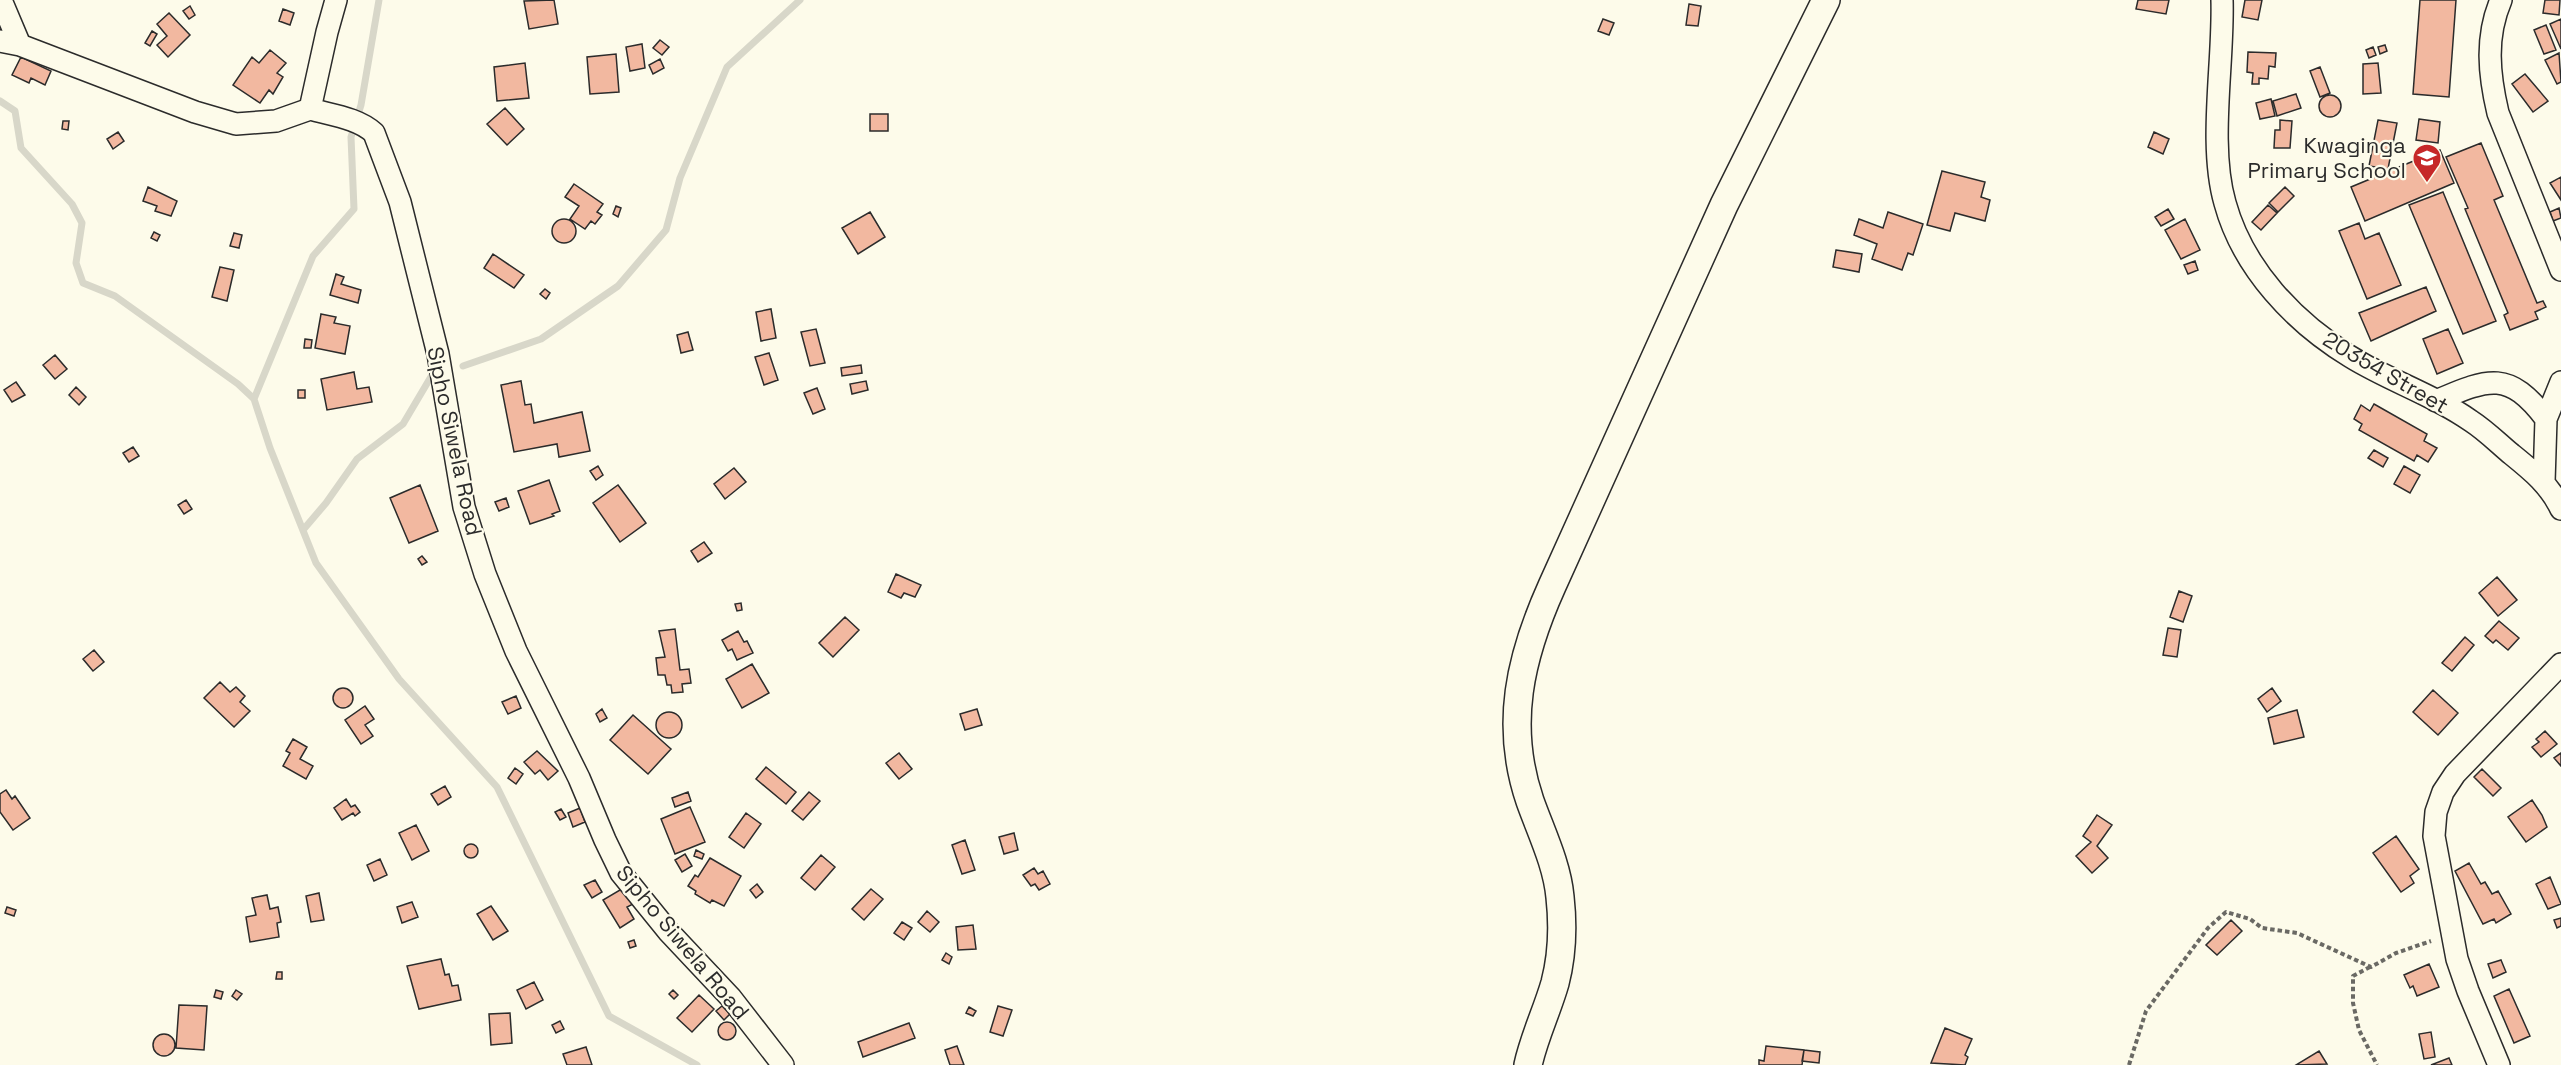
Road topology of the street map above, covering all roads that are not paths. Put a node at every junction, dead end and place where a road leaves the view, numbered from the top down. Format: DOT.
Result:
graph roads {
  1 [pos="1,0"];
  2 [pos="336,0"];
  3 [pos="1826,0"];
  4 [pos="2222,0"];
  5 [pos="2501,0"];
  6 [pos="10,43"];
  7 [pos="310,109"];
  8 [pos="2561,270"];
  9 [pos="2561,382"];
  10 [pos="2436,401"];
  11 [pos="2546,419"];
  12 [pos="2544,482"];
  13 [pos="2561,509"];
  14 [pos="2561,664"];
  15 [pos="783,1065"];
  16 [pos="1528,1065"];
  17 [pos="2499,1065"];
  1 -- 6 [label="street"];
  2 -- 7 [label="street"];
  3 -- 16 [label="street"];
  4 -- 10 [label="street, 20354 Street"];
  5 -- 8 [label="street"];
  6 -- 7 [label="street"];
  7 -- 15 [label="street, Sipho Siwela Road"];
  9 -- 11 [label="street"];
  10 -- 11 [label="street"];
  10 -- 12 [label="street, 20354 Street"];
  11 -- 12 [label="street"];
  12 -- 13 [label="street, 20354 Street"];
  14 -- 17 [label="street"];
}
